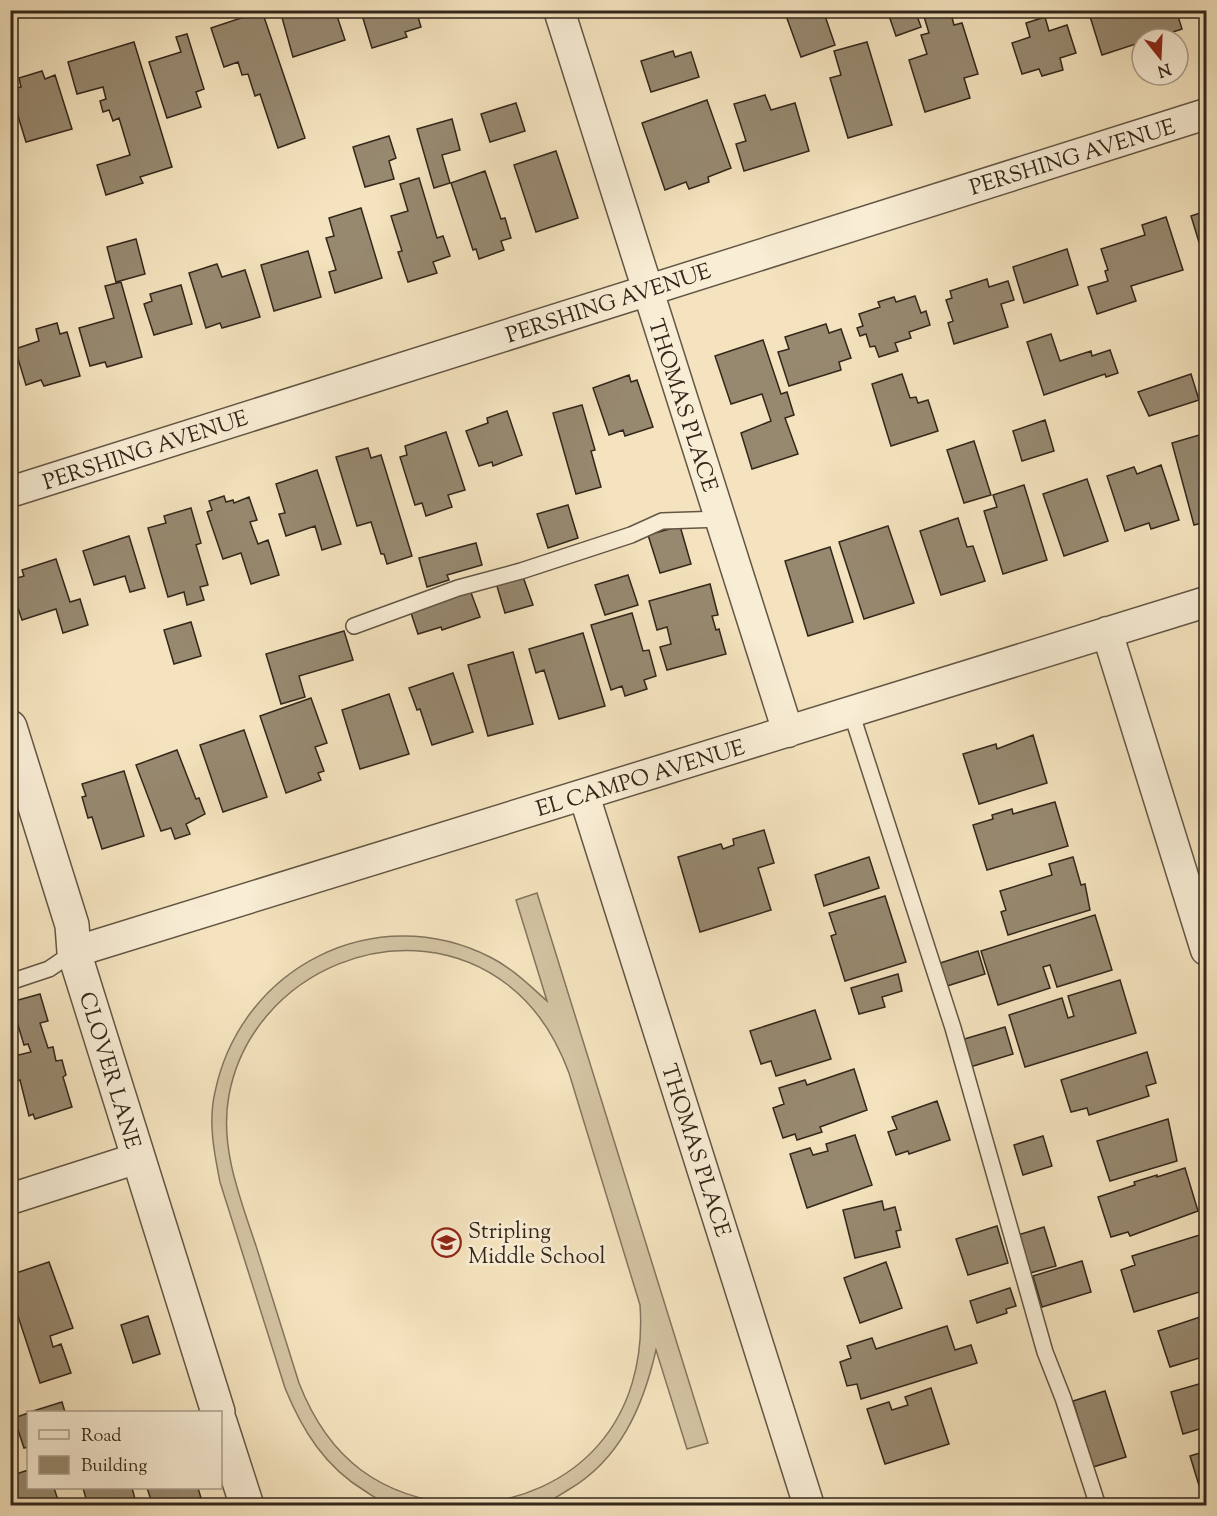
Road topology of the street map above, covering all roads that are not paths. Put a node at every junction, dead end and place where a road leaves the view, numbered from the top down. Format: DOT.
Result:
graph roads {
  1 [pos="560,10"];
  2 [pos="1206,114"];
  3 [pos="648,290"];
  4 [pos="10,492"];
  5 [pos="721,519"];
  6 [pos="1206,602"];
  7 [pos="354,626"];
  8 [pos="1107,632"];
  9 [pos="851,712"];
  10 [pos="10,727"];
  11 [pos="788,732"];
  12 [pos="16,764"];
  13 [pos="585,795"];
  14 [pos="1206,950"];
  15 [pos="74,952"];
  16 [pos="10,982"];
  17 [pos="138,1158"];
  18 [pos="10,1199"];
  19 [pos="217,1411"];
  20 [pos="222,1428"];
  21 [pos="246,1506"];
  22 [pos="809,1506"];
  23 [pos="1098,1506"];
  1 -- 3 [label="street, THOMAS PLACE"];
  2 -- 3 [label="street, PERSHING AVENUE"];
  3 -- 4 [label="street, PERSHING AVENUE"];
  3 -- 5 [label="street, THOMAS PLACE"];
  5 -- 7 [label="lane"];
  5 -- 11 [label="street, THOMAS PLACE"];
  6 -- 8 [label="street, EL CAMPO AVENUE"];
  8 -- 9 [label="street, EL CAMPO AVENUE"];
  8 -- 14 [label="street"];
  9 -- 11 [label="street, EL CAMPO AVENUE"];
  9 -- 23 [label="lane"];
  10 -- 12 [label="street, CLOVER LANE"];
  11 -- 13 [label="street, EL CAMPO AVENUE"];
  12 -- 15 [label="street, CLOVER LANE"];
  13 -- 15 [label="street, EL CAMPO AVENUE"];
  13 -- 22 [label="street, THOMAS PLACE"];
  15 -- 16 [label="lane"];
  15 -- 17 [label="street, CLOVER LANE"];
  17 -- 18 [label="street"];
  17 -- 19 [label="street, CLOVER LANE"];
  20 -- 21 [label="street"];
}
